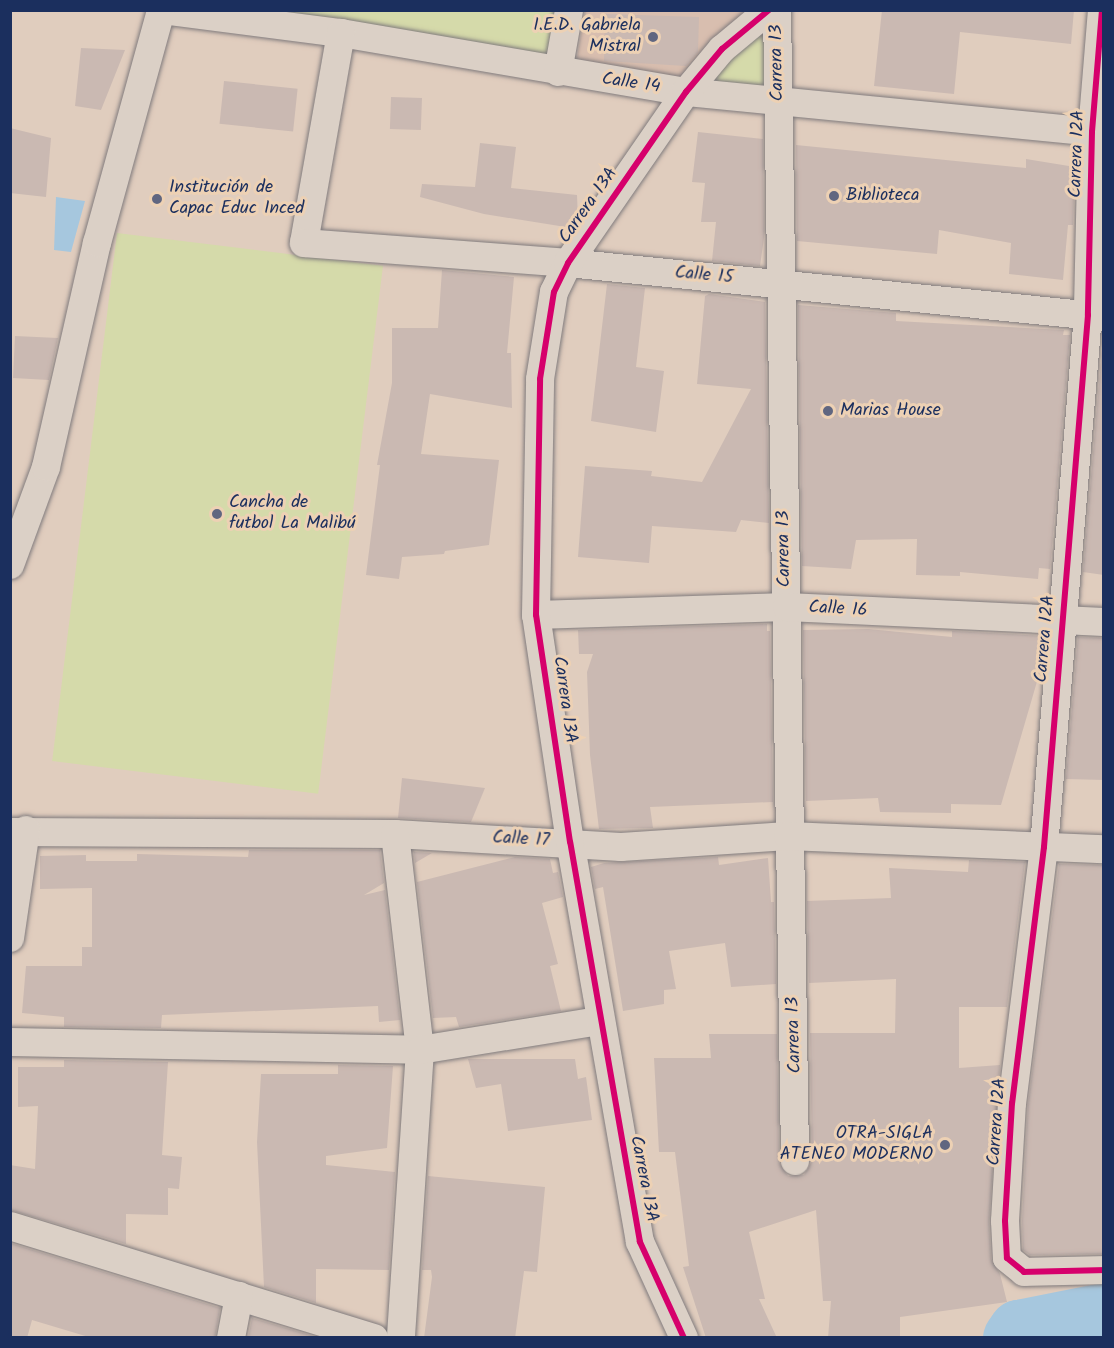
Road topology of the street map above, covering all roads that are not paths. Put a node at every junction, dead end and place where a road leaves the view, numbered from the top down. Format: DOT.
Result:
graph roads {
  1 [pos="161,10"];
  2 [pos="569,10"];
  3 [pos="769,10"];
  4 [pos="777,10"];
  5 [pos="1102,10"];
  6 [pos="341,33"];
  7 [pos="558,72"];
  8 [pos="686,92"];
  9 [pos="780,103"];
  10 [pos="1098,133"];
  11 [pos="568,263"];
  12 [pos="780,284"];
  13 [pos="1096,316"];
  14 [pos="10,565"];
  15 [pos="787,607"];
  16 [pos="536,615"];
  17 [pos="1062,622"];
  18 [pos="1104,622"];
  19 [pos="19,831"];
  20 [pos="395,834"];
  21 [pos="788,836"];
  22 [pos="570,842"];
  23 [pos="1044,847"];
  24 [pos="1104,849"];
  25 [pos="10,938"];
  26 [pos="600,1021"];
  27 [pos="10,1042"];
  28 [pos="420,1050"];
  29 [pos="795,1161"];
  30 [pos="10,1226"];
  31 [pos="1104,1270"];
  32 [pos="239,1296"];
  33 [pos="231,1338"];
  34 [pos="374,1338"];
  35 [pos="401,1338"];
  36 [pos="684,1338"];
  1 -- 6 [label="street, Calle 14"];
  1 -- 14 [label="street"];
  2 -- 7 [label="street"];
  3 -- 8 [label="street, Carrera 13A"];
  4 -- 9 [label="street, Carrera 13"];
  5 -- 10 [label="street, Carrera 12A"];
  6 -- 7 [label="street, Calle 14"];
  6 -- 11 [label="street, Calle 15"];
  7 -- 8 [label="street, Calle 14"];
  8 -- 9 [label="street, Calle 14"];
  8 -- 11 [label="street, Carrera 13A"];
  9 -- 10 [label="street, Calle 14"];
  9 -- 12 [label="street, Carrera 13"];
  10 -- 13 [label="street, Carrera 12A"];
  11 -- 12 [label="street, Calle 15"];
  11 -- 16 [label="street, Carrera 13A"];
  12 -- 13 [label="street, Calle 15"];
  12 -- 15 [label="street, Carrera 13"];
  13 -- 17 [label="street, Carrera 12A"];
  15 -- 16 [label="street, Calle 16"];
  15 -- 17 [label="street, Calle 16"];
  15 -- 21 [label="street, Carrera 13"];
  16 -- 22 [label="street, Carrera 13A"];
  17 -- 18 [label="street, Calle 16"];
  17 -- 23 [label="street, Carrera 12A"];
  19 -- 20 [label="street, Calle 17"];
  19 -- 25 [label="street"];
  20 -- 22 [label="street, Calle 17"];
  20 -- 28 [label="street"];
  21 -- 22 [label="street, Calle 17"];
  21 -- 23 [label="street, Calle 17"];
  21 -- 29 [label="street, Carrera 13"];
  22 -- 26 [label="street, Carrera 13A"];
  23 -- 24 [label="street, Calle 17"];
  23 -- 31 [label="street, Carrera 12A"];
  26 -- 28 [label="street"];
  26 -- 36 [label="street, Carrera 13A"];
  27 -- 28 [label="street"];
  28 -- 35 [label="street"];
  30 -- 32 [label="street"];
  32 -- 33 [label="street"];
  32 -- 34 [label="street"];
}
